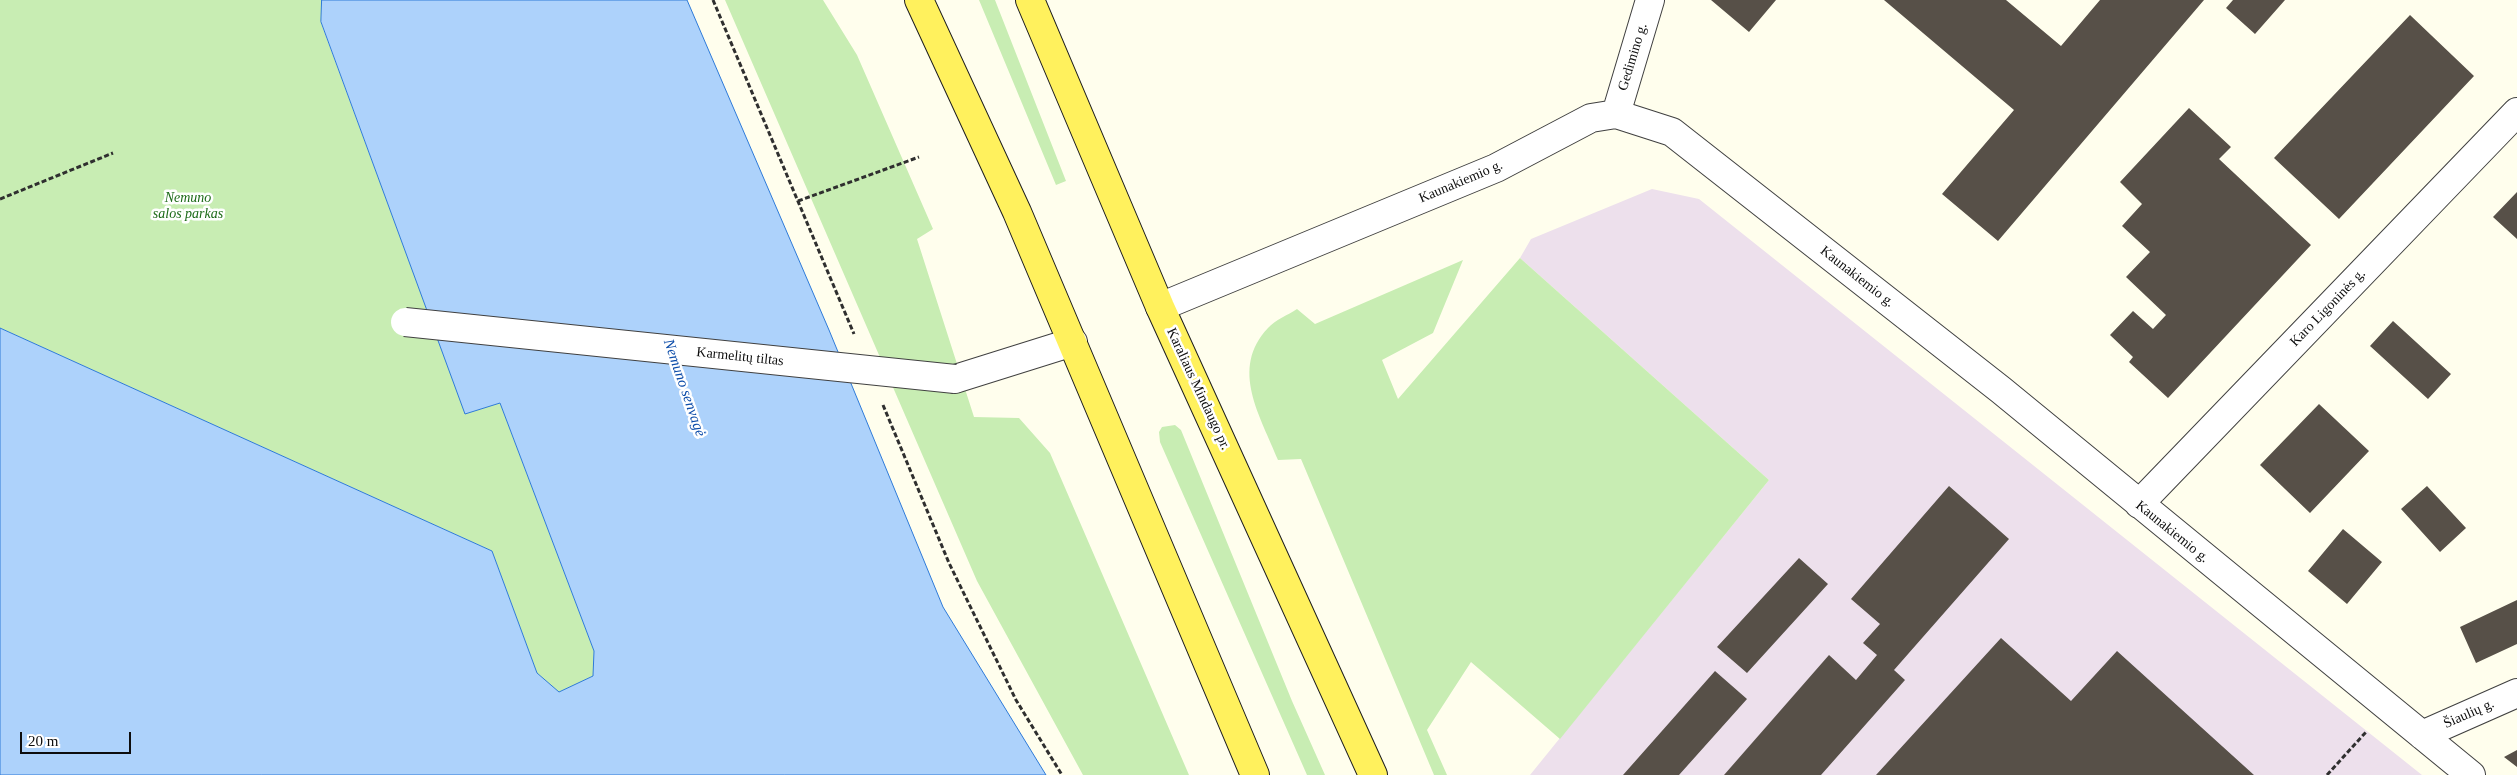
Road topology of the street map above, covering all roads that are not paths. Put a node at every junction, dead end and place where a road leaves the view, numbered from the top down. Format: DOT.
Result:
graph roads {
  1 [pos="919,0"];
  2 [pos="1030,0"];
  3 [pos="1650,0"];
  4 [pos="2517,112"];
  5 [pos="1616,114"];
  6 [pos="1160,307"];
  7 [pos="405,322"];
  8 [pos="1073,342"];
  9 [pos="2139,504"];
  10 [pos="2517,692"];
  11 [pos="2422,735"];
  12 [pos="1255,775"];
  13 [pos="1373,775"];
  14 [pos="2471,775"];
  1 -- 8 [label="main road"];
  2 -- 6 [label="main road, Karaliaus Mindaugo pr."];
  3 -- 5 [label="street, Gedimino g."];
  4 -- 9 [label="street, Karo Ligoninės g."];
  5 -- 6 [label="street, Kaunakiemio g."];
  5 -- 9 [label="street, Kaunakiemio g."];
  6 -- 13 [label="main road, Karaliaus Mindaugo pr."];
  7 -- 8 [label="street, Karmelitų tiltas, bridge"];
  8 -- 12 [label="main road"];
  9 -- 11 [label="street, Kaunakiemio g."];
  10 -- 11 [label="street, Šiaulių g."];
  11 -- 14 [label="street, Kaunakiemio g."];
}
